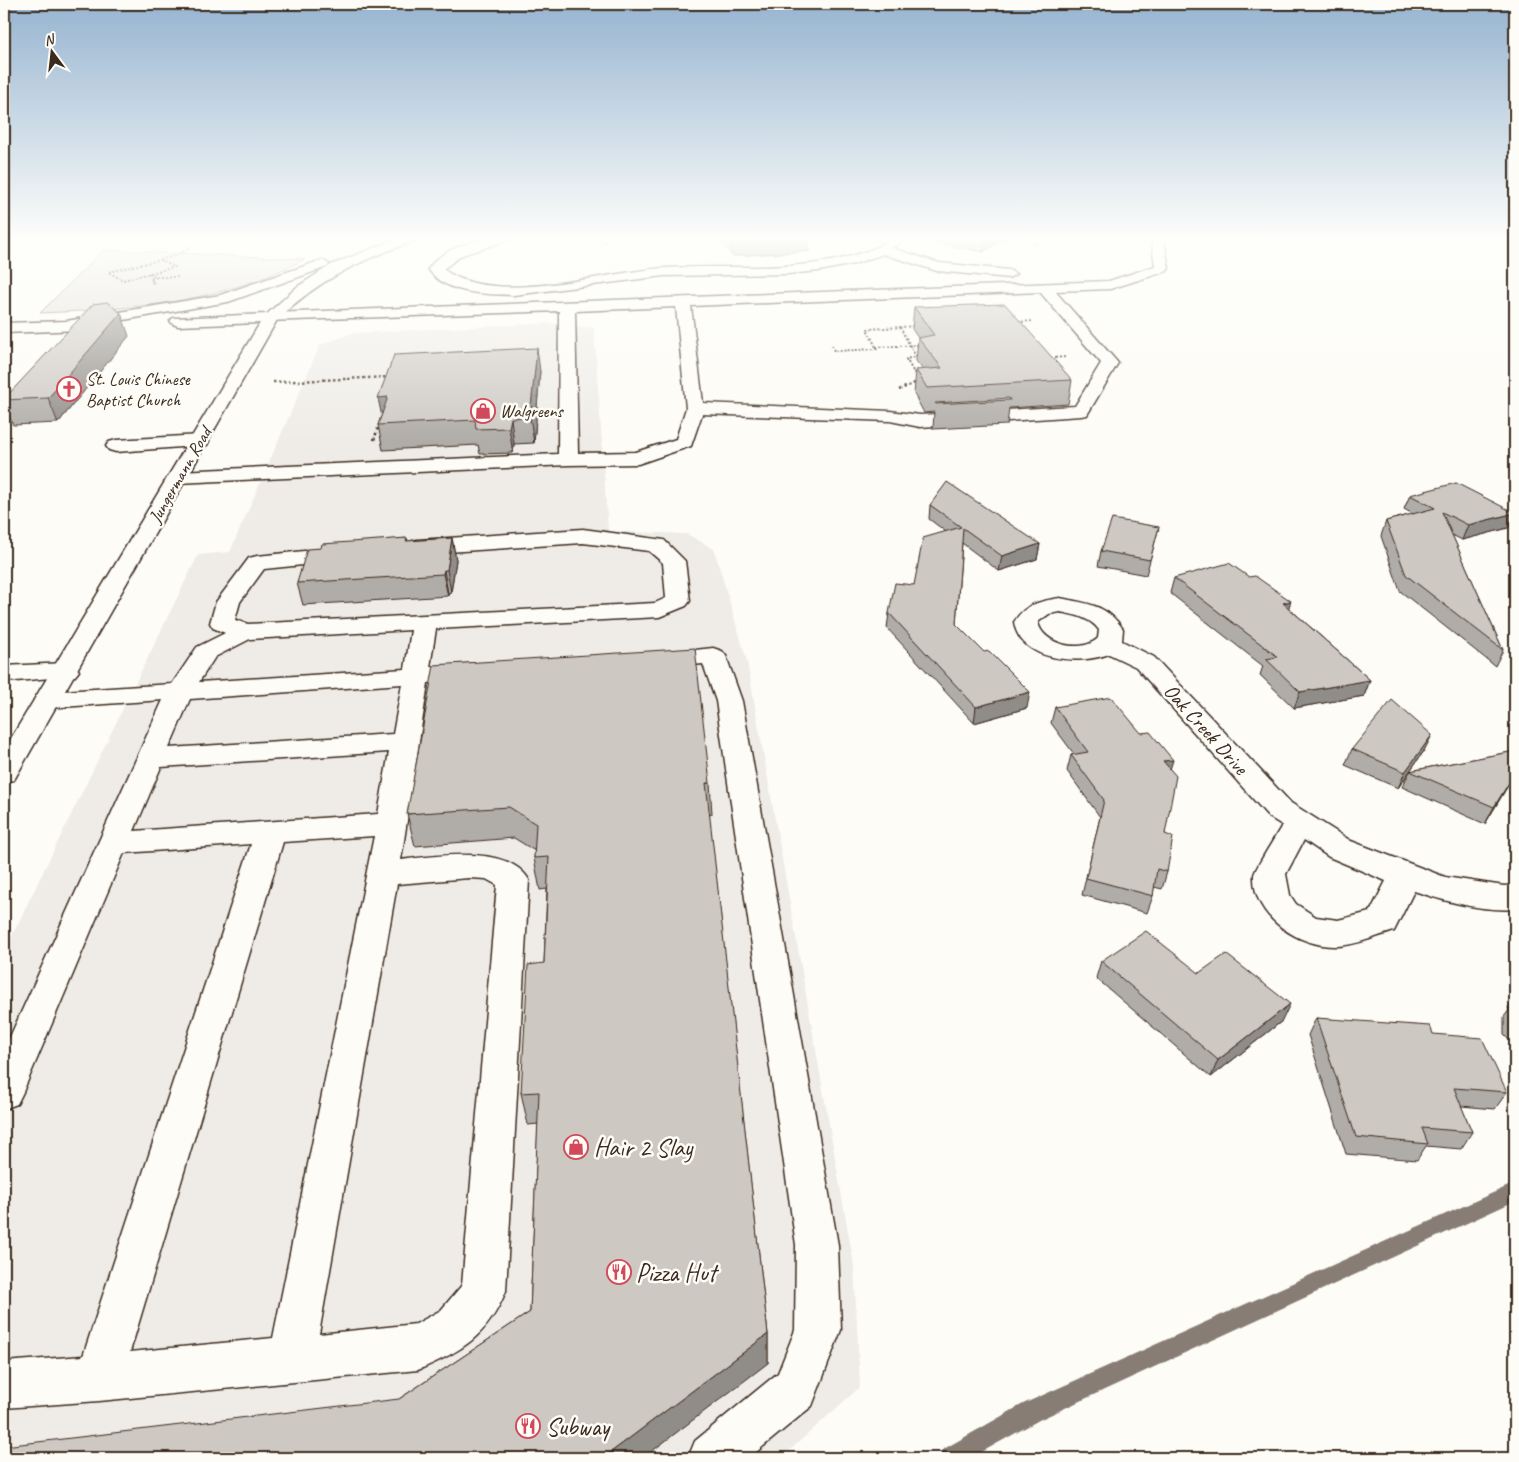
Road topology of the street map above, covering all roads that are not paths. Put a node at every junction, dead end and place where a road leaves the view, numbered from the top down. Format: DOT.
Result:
graph roads {
  1 [pos="186,305"];
  2 [pos="283,305"];
  3 [pos="608,305"];
  4 [pos="684,305"];
  5 [pos="1059,305"];
  6 [pos="567,307"];
  7 [pos="271,318"];
  8 [pos="64,326"];
  9 [pos="4,328"];
  10 [pos="696,408"];
  11 [pos="200,441"];
  12 [pos="116,446"];
  13 [pos="568,459"];
  14 [pos="178,478"];
  15 [pos="395,548"];
  16 [pos="365,551"];
  17 [pos="425,623"];
  18 [pos="245,632"];
  19 [pos="1108,644"];
  20 [pos="634,662"];
  21 [pos="66,671"];
  22 [pos="495,671"];
  23 [pos="4,674"];
  24 [pos="416,676"];
  25 [pos="180,691"];
  26 [pos="48,700"];
  27 [pos="405,742"];
  28 [pos="151,758"];
  29 [pos="4,773"];
  30 [pos="1299,822"];
  31 [pos="391,824"];
  32 [pos="270,833"];
  33 [pos="113,843"];
  34 [pos="383,874"];
  35 [pos="1405,876"];
  36 [pos="1515,897"];
  37 [pos="4,1092"];
  38 [pos="292,1357"];
  39 [pos="99,1378"];
  40 [pos="4,1385"];
  41 [pos="712,1458"];
  1 -- 8 [label="street"];
  2 -- 7 [label="street, Jungermann Road"];
  3 -- 6 [label="street"];
  4 -- 10 [label="street"];
  5 -- 10 [label="street"];
  6 -- 7 [label="street"];
  6 -- 13 [label="street"];
  7 -- 8 [label="street"];
  7 -- 11 [label="street, Jungermann Road"];
  8 -- 9 [label="street"];
  10 -- 13 [label="street"];
  11 -- 12 [label="street"];
  11 -- 14 [label="street, Jungermann Road"];
  13 -- 14 [label="street"];
  14 -- 21 [label="street, Jungermann Road"];
  15 -- 17 [label="street"];
  16 -- 18 [label="street"];
  17 -- 18 [label="street"];
  17 -- 24 [label="street"];
  18 -- 25 [label="street"];
  19 -- 30 [label="street, Oak Creek Drive"];
  20 -- 41 [label="street"];
  21 -- 23 [label="street"];
  21 -- 26 [label="street, Jungermann Road"];
  22 -- 24 [label="street"];
  24 -- 25 [label="street"];
  24 -- 27 [label="street"];
  25 -- 26 [label="street"];
  25 -- 28 [label="street"];
  26 -- 29 [label="street, Jungermann Road"];
  27 -- 28 [label="street"];
  27 -- 31 [label="street"];
  28 -- 33 [label="street"];
  30 -- 35 [label="street, Oak Creek Drive"];
  30 -- 35 [label="street"];
  31 -- 32 [label="street"];
  31 -- 34 [label="street"];
  32 -- 33 [label="street"];
  32 -- 39 [label="street"];
  33 -- 37 [label="street"];
  34 -- 38 [label="street"];
  34 -- 38 [label="street"];
  35 -- 36 [label="street, Oak Creek Drive"];
  38 -- 39 [label="street"];
  39 -- 40 [label="street"];
}
